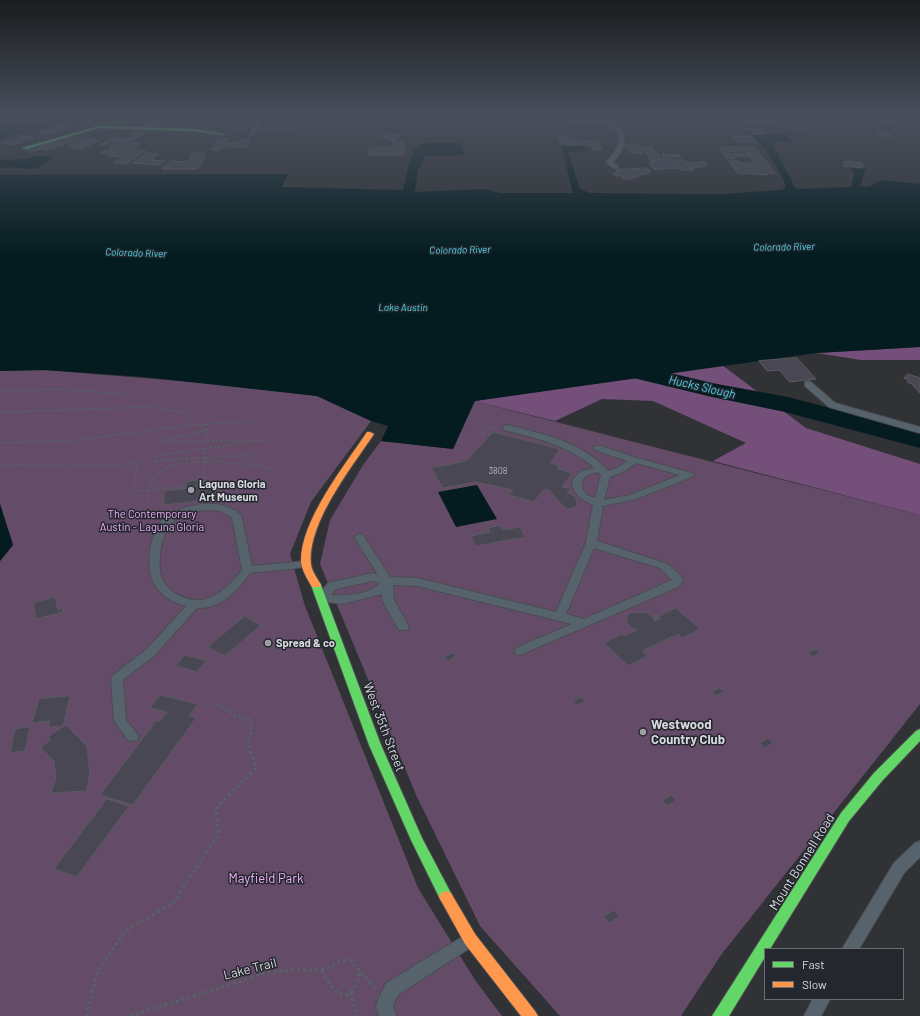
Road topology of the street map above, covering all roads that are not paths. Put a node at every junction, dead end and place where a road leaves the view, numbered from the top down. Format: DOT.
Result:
graph roads {
  1 [pos="610,161"];
  2 [pos="616,167"];
  3 [pos="808,384"];
  4 [pos="507,428"];
  5 [pos="920,430"];
  6 [pos="370,434"];
  7 [pos="598,448"];
  8 [pos="634,460"];
  9 [pos="603,472"];
  10 [pos="598,504"];
  11 [pos="359,537"];
  12 [pos="591,544"];
  13 [pos="306,564"];
  14 [pos="247,570"];
  15 [pos="387,581"];
  16 [pos="322,598"];
  17 [pos="193,605"];
  18 [pos="558,617"];
  19 [pos="585,623"];
  20 [pos="403,627"];
  21 [pos="520,651"];
  22 [pos="920,734"];
  23 [pos="133,736"];
  24 [pos="920,846"];
  25 [pos="470,939"];
  26 [pos="851,948"];
  27 [pos="821,1000"];
  28 [pos="388,1016"];
  29 [pos="530,1016"];
  30 [pos="720,1016"];
  31 [pos="812,1016"];
  1 -- 2 [label="lane"];
  3 -- 5 [label="lane"];
  4 -- 9 [label="lane"];
  6 -- 13 [label="street"];
  7 -- 8 [label="lane"];
  8 -- 9 [label="lane"];
  8 -- 10 [label="lane"];
  9 -- 10 [label="lane"];
  9 -- 10 [label="lane"];
  10 -- 12 [label="lane"];
  11 -- 15 [label="lane"];
  12 -- 18 [label="lane"];
  12 -- 19 [label="lane"];
  13 -- 14 [label="lane"];
  13 -- 16 [label="street, West 35th Street"];
  14 -- 17 [label="lane"];
  14 -- 17 [label="lane"];
  15 -- 16 [label="lane"];
  15 -- 16 [label="lane"];
  15 -- 18 [label="lane"];
  15 -- 20 [label="lane"];
  16 -- 25 [label="street, West 35th Street"];
  17 -- 23 [label="lane"];
  18 -- 19 [label="lane"];
  19 -- 21 [label="lane"];
  22 -- 30 [label="street, Mount Bonnell Road"];
  24 -- 26 [label="lane"];
  25 -- 28 [label="lane"];
  25 -- 29 [label="street, West 35th Street"];
  27 -- 31 [label="lane"];
}
